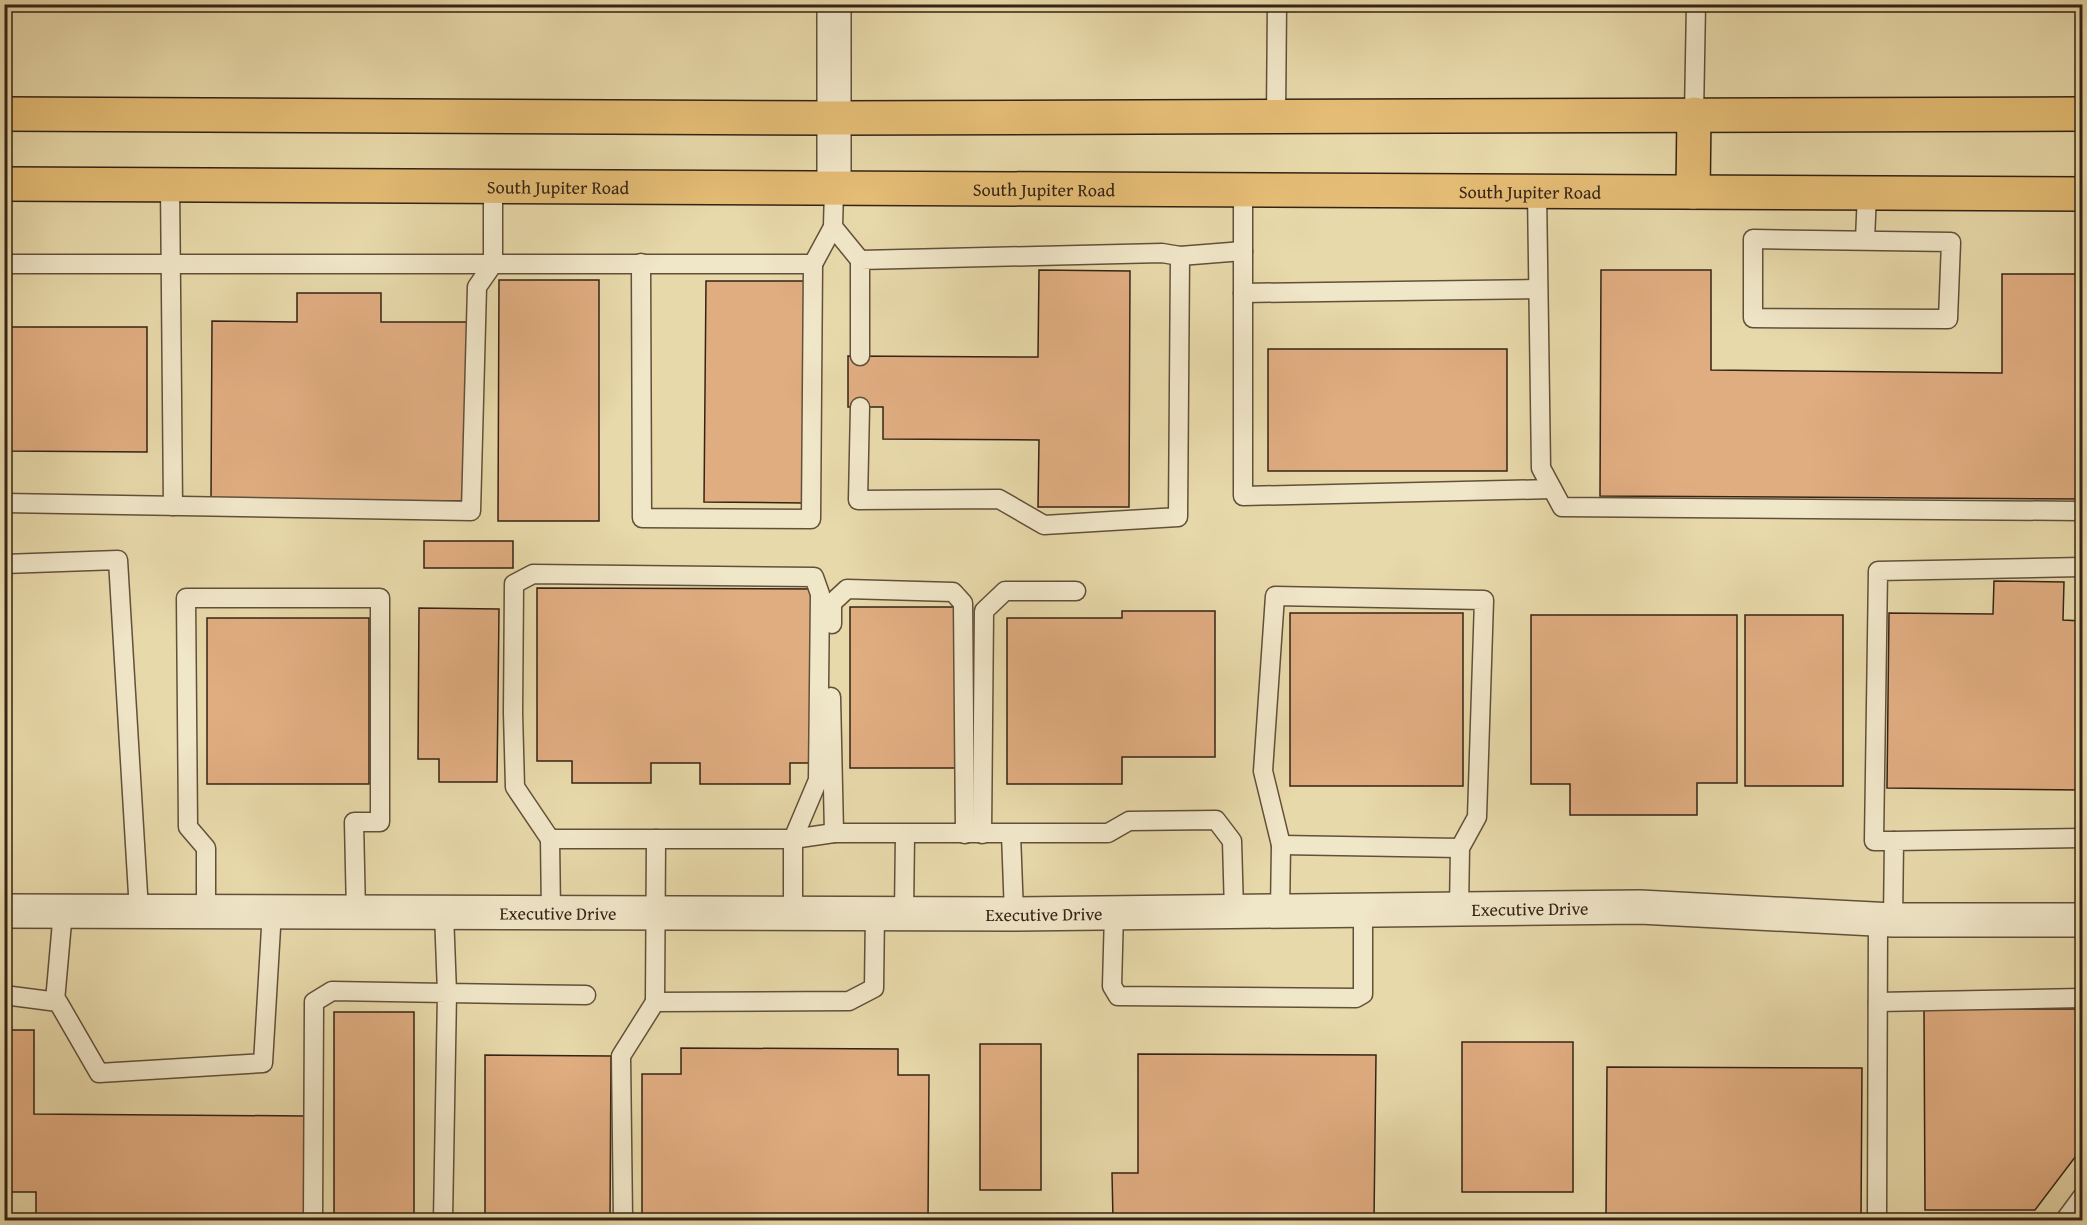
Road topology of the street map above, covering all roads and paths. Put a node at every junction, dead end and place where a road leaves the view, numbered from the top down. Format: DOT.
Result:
graph roads {
  1 [pos="834,4"];
  2 [pos="1277,4"];
  3 [pos="1696,4"];
  4 [pos="4,114"];
  5 [pos="1694,114"];
  6 [pos="2082,114"];
  7 [pos="1276,116"];
  8 [pos="833,118"];
  9 [pos="4,184"];
  10 [pos="170,184"];
  11 [pos="493,187"];
  12 [pos="834,189"];
  13 [pos="1243,190"];
  14 [pos="1537,192"];
  15 [pos="1693,192"];
  16 [pos="1867,193"];
  17 [pos="2082,194"];
  18 [pos="833,227"];
  19 [pos="1865,240"];
  20 [pos="1243,251"];
  21 [pos="1180,256"];
  22 [pos="860,260"];
  23 [pos="641,263"];
  24 [pos="4,264"];
  25 [pos="171,264"];
  26 [pos="493,264"];
  27 [pos="813,264"];
  28 [pos="1538,289"];
  29 [pos="1243,293"];
  30 [pos="860,356"];
  31 [pos="860,407"];
  32 [pos="1552,489"];
  33 [pos="4,503"];
  34 [pos="172,506"];
  35 [pos="2082,511"];
  36 [pos="4,564"];
  37 [pos="2082,567"];
  38 [pos="1076,591"];
  39 [pos="834,833"];
  40 [pos="905,834"];
  41 [pos="974,834"];
  42 [pos="1011,834"];
  43 [pos="2082,838"];
  44 [pos="550,839"];
  45 [pos="656,839"];
  46 [pos="793,839"];
  47 [pos="1894,841"];
  48 [pos="1281,846"];
  49 [pos="1460,848"];
  50 [pos="1459,909"];
  51 [pos="4,911"];
  52 [pos="63,911"];
  53 [pos="139,911"];
  54 [pos="206,911"];
  55 [pos="272,911"];
  56 [pos="1234,911"];
  57 [pos="1280,911"];
  58 [pos="1363,911"];
  59 [pos="356,913"];
  60 [pos="444,913"];
  61 [pos="551,913"];
  62 [pos="657,913"];
  63 [pos="793,913"];
  64 [pos="889,913"];
  65 [pos="1114,913"];
  66 [pos="1014,914"];
  67 [pos="1885,920"];
  68 [pos="2082,920"];
  69 [pos="447,993"];
  70 [pos="4,994"];
  71 [pos="586,995"];
  72 [pos="2082,999"];
  73 [pos="55,1001"];
  74 [pos="655,1002"];
  75 [pos="1878,1002"];
  76 [pos="2082,1197"];
  77 [pos="313,1221"];
  78 [pos="443,1221"];
  79 [pos="623,1221"];
  80 [pos="1879,1221"];
  81 [pos="2065,1221"];
  1 -- 8 [label="street"];
  2 -- 7 [label="lane"];
  3 -- 5 [label="lane"];
  4 -- 8 [label="main road"];
  5 -- 6 [label="main road"];
  5 -- 7 [label="main road"];
  5 -- 15 [label="main road"];
  7 -- 8 [label="main road"];
  8 -- 12 [label="street"];
  9 -- 10 [label="main road, South Jupiter Road"];
  10 -- 11 [label="main road, South Jupiter Road"];
  10 -- 25 [label="lane"];
  11 -- 12 [label="main road, South Jupiter Road"];
  11 -- 26 [label="lane"];
  12 -- 13 [label="main road, South Jupiter Road"];
  12 -- 18 [label="lane"];
  13 -- 14 [label="main road, South Jupiter Road"];
  13 -- 20 [label="lane"];
  14 -- 15 [label="main road, South Jupiter Road"];
  14 -- 28 [label="lane"];
  15 -- 16 [label="main road, South Jupiter Road"];
  16 -- 17 [label="main road, South Jupiter Road"];
  16 -- 19 [label="lane"];
  18 -- 22 [label="lane"];
  18 -- 27 [label="lane"];
  19 -- 19 [label="lane"];
  20 -- 21 [label="lane"];
  20 -- 29 [label="lane"];
  21 -- 22 [label="lane"];
  21 -- 31 [label="lane"];
  22 -- 30 [label="lane"];
  23 -- 26 [label="lane"];
  23 -- 27 [label="lane"];
  23 -- 27 [label="lane"];
  24 -- 25 [label="lane"];
  25 -- 26 [label="lane"];
  25 -- 34 [label="lane"];
  26 -- 34 [label="lane"];
  28 -- 29 [label="lane"];
  28 -- 32 [label="lane"];
  29 -- 32 [label="lane"];
  32 -- 35 [label="lane"];
  33 -- 34 [label="lane"];
  36 -- 53 [label="lane"];
  37 -- 47 [label="lane"];
  38 -- 41 [label="lane"];
  39 -- 40 [label="lane"];
  39 -- 41 [label="lane"];
  39 -- 46 [label="lane"];
  40 -- 41 [label="lane"];
  40 -- 64 [label="lane"];
  41 -- 42 [label="lane"];
  42 -- 56 [label="lane"];
  42 -- 66 [label="lane"];
  43 -- 47 [label="lane"];
  44 -- 45 [label="lane"];
  44 -- 46 [label="lane"];
  44 -- 61 [label="lane"];
  45 -- 46 [label="lane"];
  45 -- 62 [label="lane"];
  46 -- 63 [label="lane"];
  47 -- 67 [label="lane"];
  48 -- 49 [label="lane"];
  48 -- 49 [label="lane"];
  48 -- 57 [label="lane"];
  49 -- 50 [label="lane"];
  50 -- 58 [label="street, Executive Drive"];
  50 -- 67 [label="street, Executive Drive"];
  51 -- 52 [label="street, Executive Drive"];
  52 -- 53 [label="street, Executive Drive"];
  52 -- 73 [label="lane"];
  53 -- 54 [label="street, Executive Drive"];
  54 -- 55 [label="street, Executive Drive"];
  54 -- 59 [label="lane"];
  55 -- 59 [label="street, Executive Drive"];
  55 -- 73 [label="lane"];
  56 -- 57 [label="street, Executive Drive"];
  56 -- 65 [label="street, Executive Drive"];
  57 -- 58 [label="street, Executive Drive"];
  58 -- 65 [label="lane"];
  59 -- 60 [label="street, Executive Drive"];
  60 -- 61 [label="street, Executive Drive"];
  60 -- 69 [label="lane"];
  61 -- 62 [label="street, Executive Drive"];
  62 -- 63 [label="street, Executive Drive"];
  62 -- 74 [label="lane"];
  63 -- 64 [label="street, Executive Drive"];
  64 -- 66 [label="street, Executive Drive"];
  64 -- 74 [label="lane"];
  65 -- 66 [label="street, Executive Drive"];
  67 -- 68 [label="street, Executive Drive"];
  67 -- 75 [label="lane"];
  69 -- 71 [label="lane"];
  69 -- 77 [label="lane"];
  69 -- 78 [label="lane"];
  70 -- 73 [label="lane"];
  72 -- 75 [label="lane"];
  74 -- 79 [label="lane"];
  75 -- 80 [label="lane"];
  76 -- 81 [label="lane"];
}
